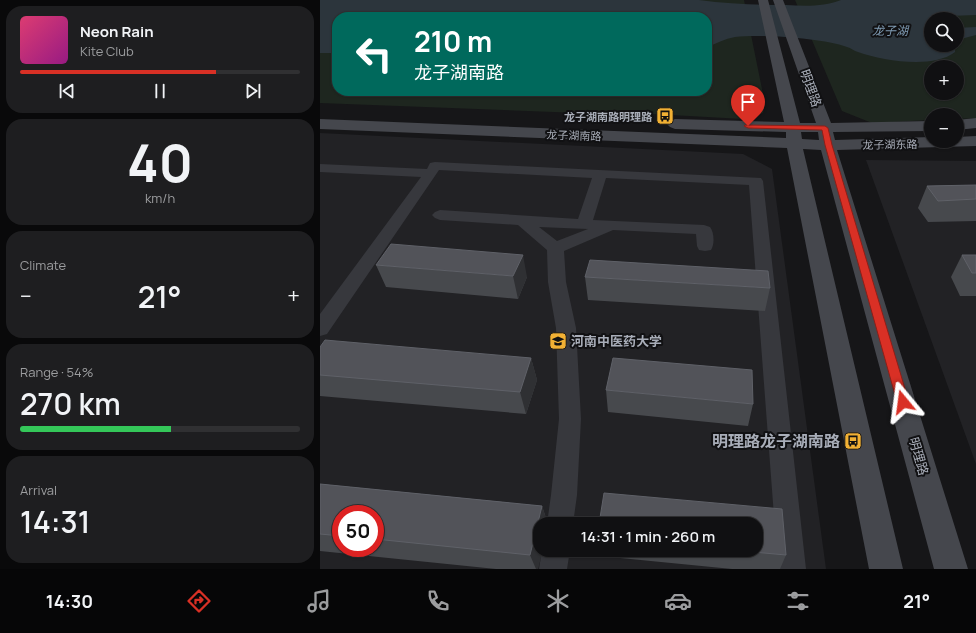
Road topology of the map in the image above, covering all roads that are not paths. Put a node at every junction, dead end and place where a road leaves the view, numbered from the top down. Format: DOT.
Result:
graph roads {
  1 [pos="763,1"];
  2 [pos="779,1"];
  3 [pos="784,44"];
  4 [pos="976,123"];
  5 [pos="320,124"];
  6 [pos="664,124"];
  7 [pos="964,124"];
  8 [pos="924,127"];
  9 [pos="794,135"];
  10 [pos="827,136"];
  11 [pos="976,141"];
  12 [pos="320,168"];
  13 [pos="430,173"];
  14 [pos="600,174"];
  15 [pos="440,216"];
  16 [pos="522,221"];
  17 [pos="584,224"];
  18 [pos="611,226"];
  19 [pos="705,246"];
  20 [pos="555,248"];
  21 [pos="320,329"];
  22 [pos="561,517"];
  23 [pos="555,557"];
  24 [pos="553,569"];
  25 [pos="792,569"];
  26 [pos="886,569"];
  27 [pos="951,569"];
  1 -- 3 [label="main road, 明理路"];
  2 -- 3 [label="main road, 明理路"];
  3 -- 9 [label="main road, 明理路"];
  3 -- 10 [label="main road, 明理路"];
  4 -- 7 [label="main road"];
  5 -- 9 [label="main road, 龙子湖南路"];
  6 -- 9 [label="main road, 龙子湖南路"];
  8 -- 10 [label="main road, 龙子湖东路"];
  9 -- 10 [label="main road, 龙子湖南路"];
  9 -- 26 [label="main road, 明理路"];
  10 -- 11 [label="main road, 龙子湖东路"];
  10 -- 27 [label="main road, 明理路"];
  12 -- 13 [label="street"];
  13 -- 14 [label="street"];
  13 -- 21 [label="street"];
  14 -- 17 [label="street"];
  14 -- 25 [label="street"];
  15 -- 16 [label="street"];
  16 -- 17 [label="street"];
  16 -- 20 [label="street"];
  17 -- 18 [label="street"];
  18 -- 19 [label="street"];
  18 -- 20 [label="street"];
  20 -- 22 [label="street"];
  23 -- 24 [label="street"];
}
